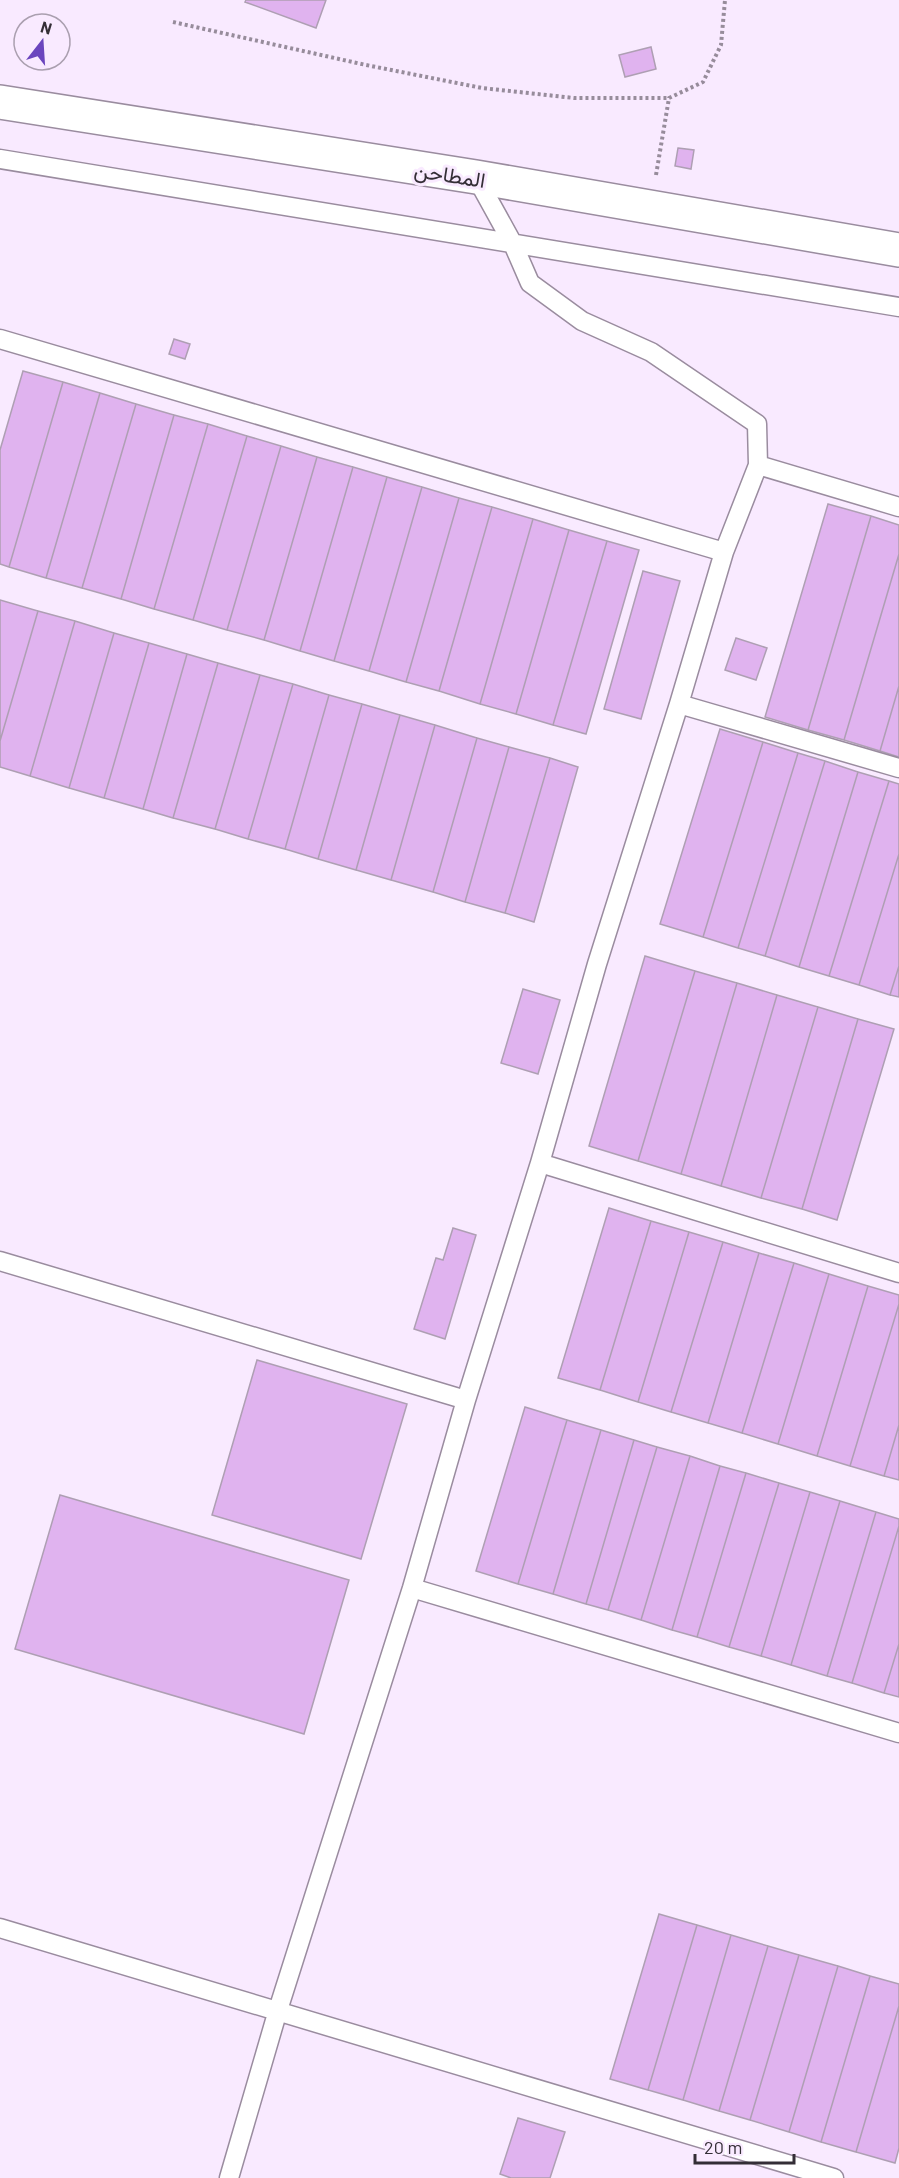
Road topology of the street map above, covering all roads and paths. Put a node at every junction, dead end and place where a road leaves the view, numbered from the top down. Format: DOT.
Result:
graph roads {
  1 [pos="725,0"];
  2 [pos="173,21"];
  3 [pos="669,98"];
  4 [pos="0,102"];
  5 [pos="0,159"];
  6 [pos="476,177"];
  7 [pos="651,208"];
  8 [pos="513,244"];
  9 [pos="899,250"];
  10 [pos="899,307"];
  11 [pos="0,339"];
  12 [pos="758,465"];
  13 [pos="899,507"];
  14 [pos="724,552"];
  15 [pos="679,704"];
  16 [pos="899,768"];
  17 [pos="540,1163"];
  18 [pos="0,1261"];
  19 [pos="899,1274"];
  20 [pos="466,1400"];
  21 [pos="412,1588"];
  22 [pos="899,1733"];
  23 [pos="0,1928"];
  24 [pos="278,2010"];
  25 [pos="229,2178"];
  26 [pos="834,2178"];
  1 -- 3 [label="path"];
  2 -- 3 [label="path"];
  3 -- 7 [label="path"];
  4 -- 6 [label="main road, المطاحن"];
  5 -- 8 [label="lane"];
  6 -- 7 [label="main road, المطاحن"];
  6 -- 8 [label="lane"];
  7 -- 9 [label="main road, المطاحن"];
  8 -- 10 [label="lane"];
  8 -- 12 [label="lane"];
  11 -- 14 [label="lane"];
  12 -- 13 [label="lane"];
  12 -- 14 [label="lane"];
  14 -- 15 [label="lane"];
  15 -- 16 [label="lane"];
  15 -- 17 [label="lane"];
  17 -- 19 [label="lane"];
  17 -- 20 [label="lane"];
  18 -- 20 [label="lane"];
  20 -- 21 [label="lane"];
  21 -- 22 [label="lane"];
  21 -- 24 [label="lane"];
  23 -- 24 [label="lane"];
  24 -- 25 [label="lane"];
  24 -- 26 [label="lane"];
}
